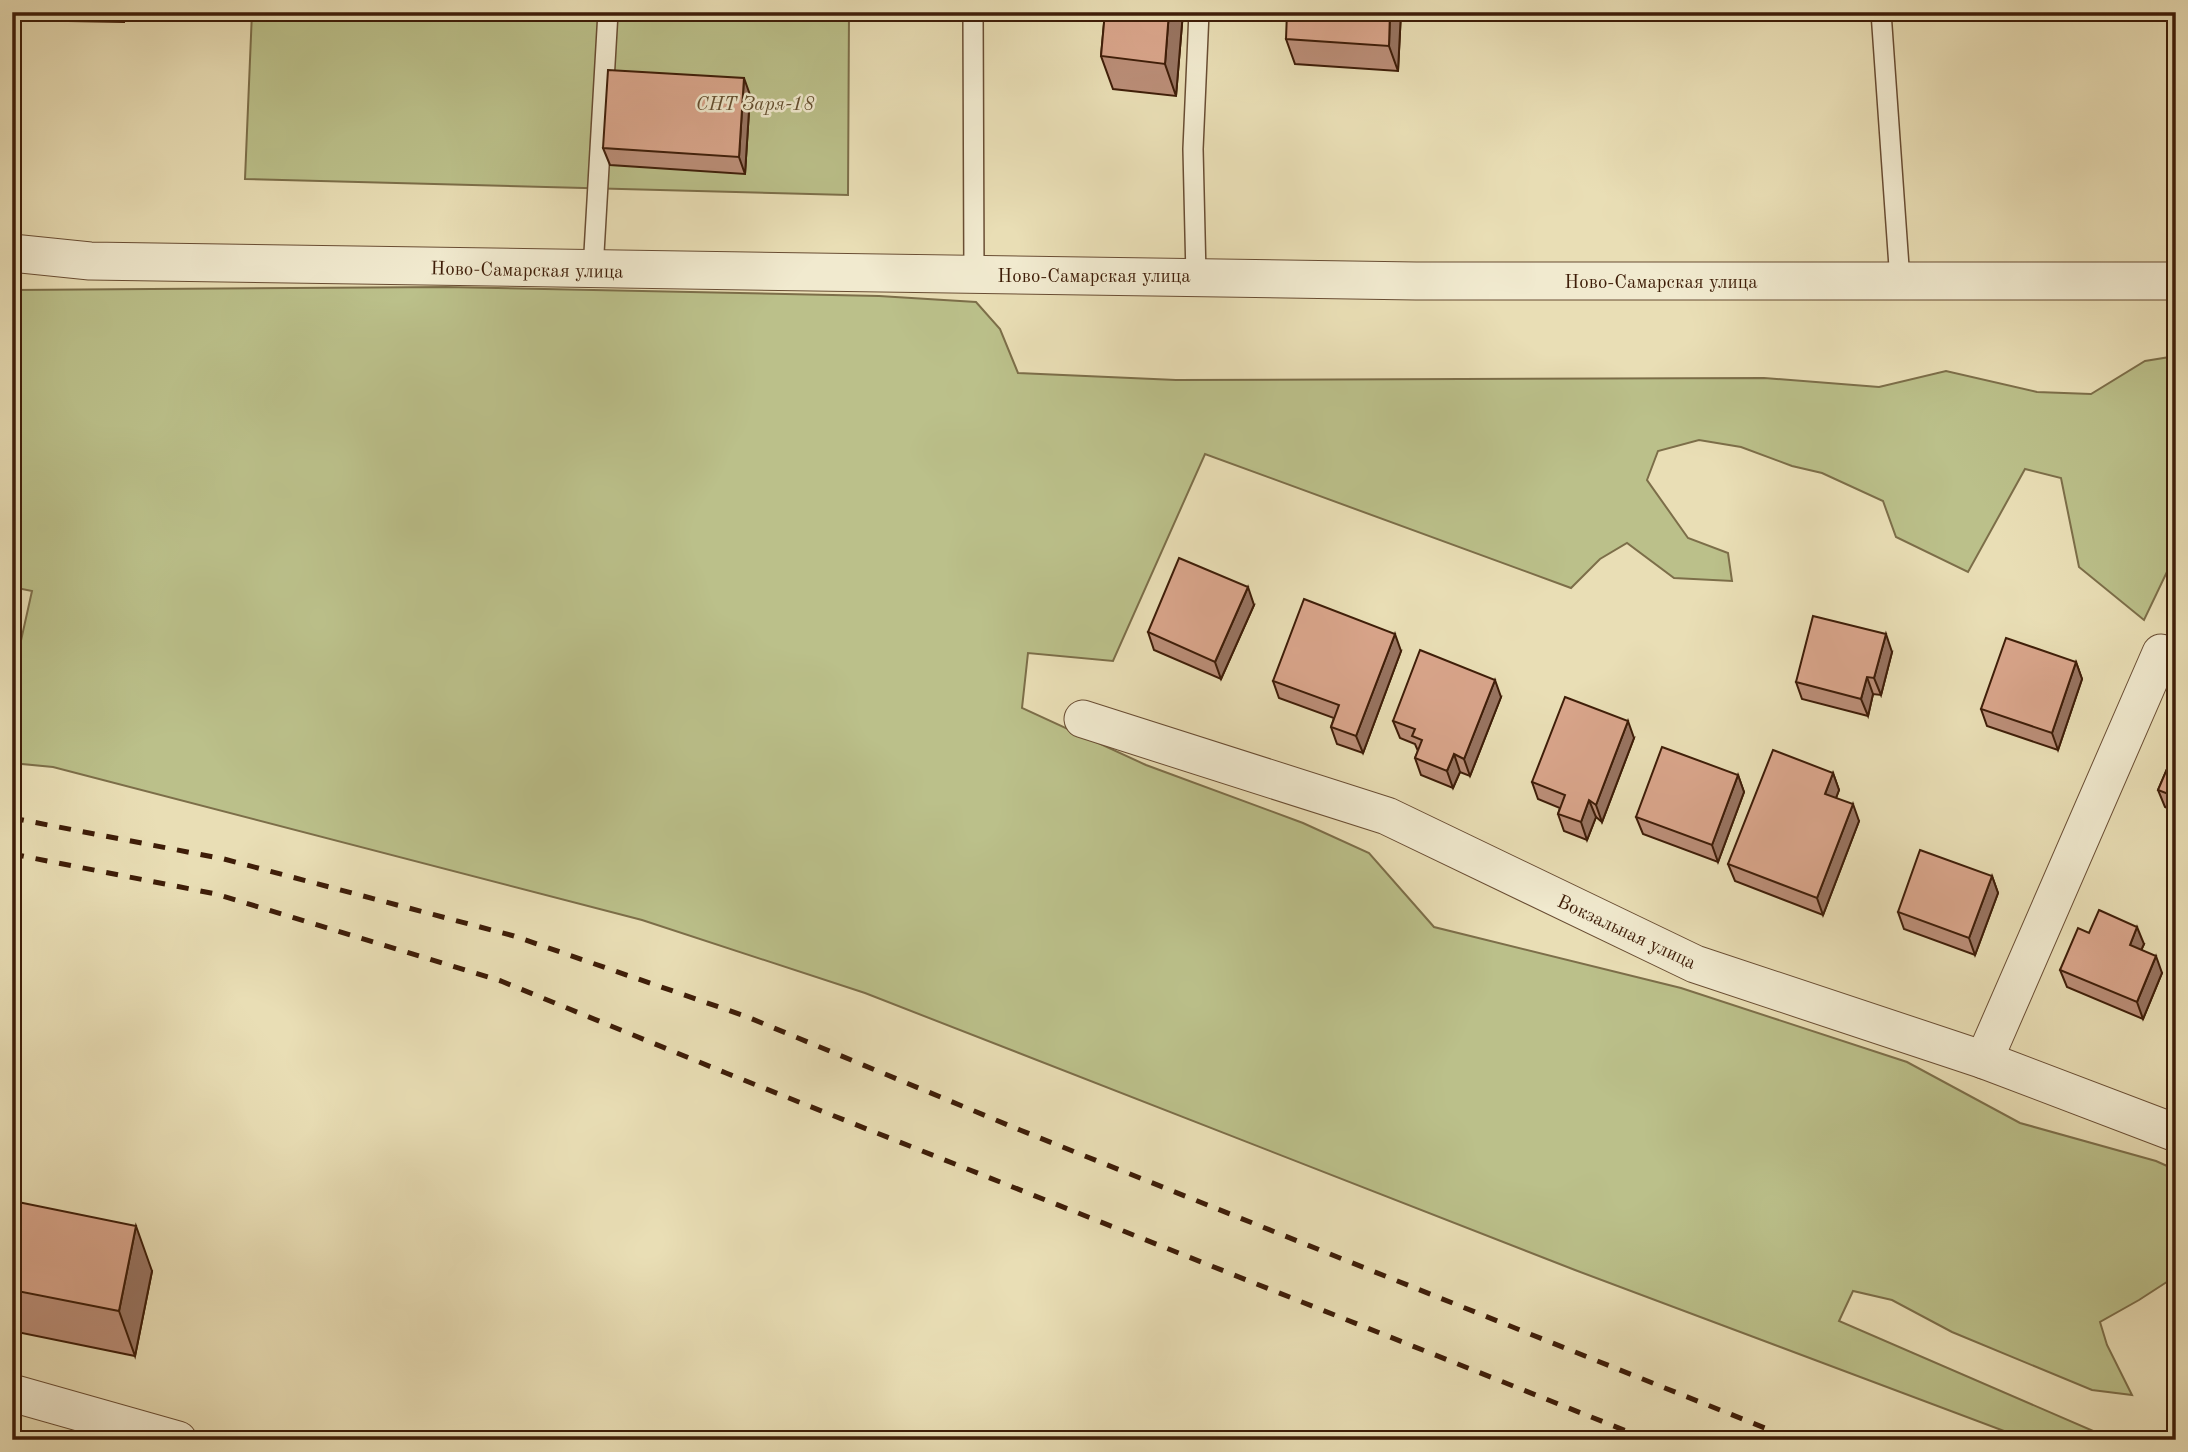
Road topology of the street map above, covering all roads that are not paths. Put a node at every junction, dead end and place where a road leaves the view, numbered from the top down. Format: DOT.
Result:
graph roads {
  1 [pos="608,12"];
  2 [pos="973,12"];
  3 [pos="1199,12"];
  4 [pos="1881,12"];
  5 [pos="12,253"];
  6 [pos="593,270"];
  7 [pos="975,275"];
  8 [pos="1196,276"];
  9 [pos="1899,281"];
  10 [pos="2176,281"];
  11 [pos="2168,657"];
  12 [pos="1083,719"];
  13 [pos="1984,1060"];
  14 [pos="2176,1133"];
  15 [pos="12,1393"];
  16 [pos="178,1440"];
  1 -- 6 [label="lane"];
  2 -- 7 [label="lane"];
  3 -- 8 [label="lane"];
  4 -- 9 [label="lane"];
  5 -- 6 [label="street, Ново-Самарская улица"];
  6 -- 7 [label="street, Ново-Самарская улица"];
  7 -- 8 [label="street, Ново-Самарская улица"];
  8 -- 9 [label="street, Ново-Самарская улица"];
  9 -- 10 [label="street, Ново-Самарская улица"];
  11 -- 13 [label="street"];
  12 -- 13 [label="street, Вокзальная улица"];
  13 -- 14 [label="street, Вокзальная улица"];
  15 -- 16 [label="street"];
}
